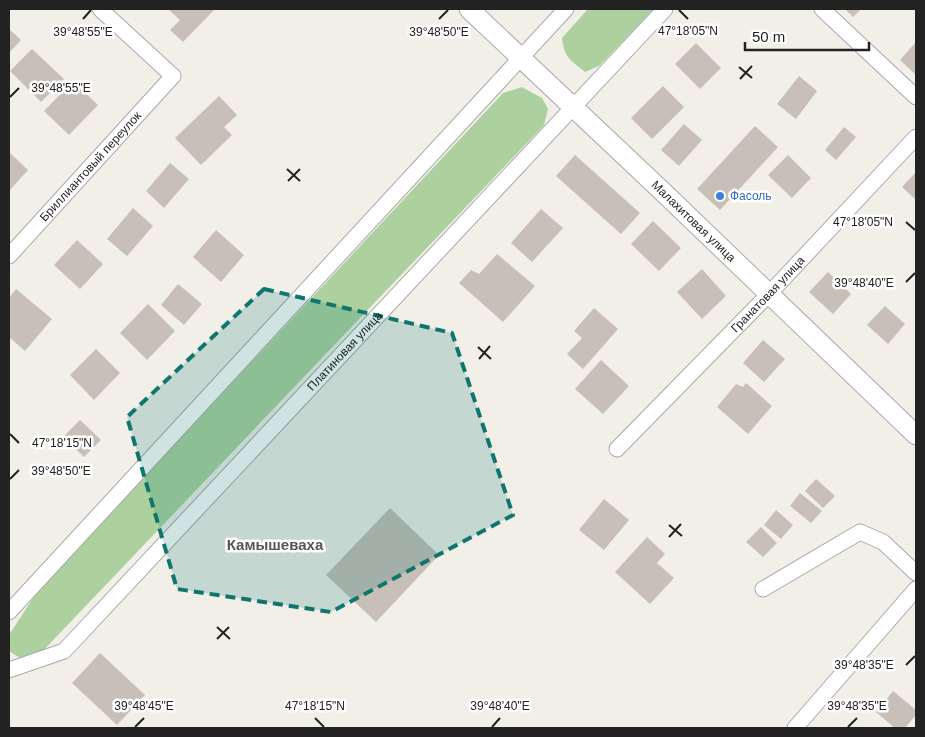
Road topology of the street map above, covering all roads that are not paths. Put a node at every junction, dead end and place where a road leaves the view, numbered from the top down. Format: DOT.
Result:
graph roads {
  1 [pos="100,9"];
  2 [pos="470,9"];
  3 [pos="566,9"];
  4 [pos="665,9"];
  5 [pos="822,9"];
  6 [pos="521,58"];
  7 [pos="916,97"];
  8 [pos="573,106"];
  9 [pos="916,138"];
  10 [pos="9,256"];
  11 [pos="769,294"];
  12 [pos="916,435"];
  13 [pos="617,450"];
  14 [pos="916,573"];
  15 [pos="763,589"];
  16 [pos="916,589"];
  17 [pos="9,612"];
  18 [pos="9,670"];
  19 [pos="800,727"];
  1 -- 10 [label="street, Бриллиантовый переулок"];
  2 -- 6 [label="street, Малахитовая улица"];
  3 -- 6 [label="street"];
  4 -- 8 [label="street, Платиновая улица"];
  5 -- 7 [label="street"];
  6 -- 8 [label="street, Малахитовая улица"];
  6 -- 17 [label="street"];
  8 -- 11 [label="street, Малахитовая улица"];
  8 -- 18 [label="street, Платиновая улица"];
  9 -- 11 [label="street, Гранатовая улица"];
  11 -- 12 [label="street, Малахитовая улица"];
  11 -- 13 [label="street, Гранатовая улица"];
  14 -- 15 [label="street"];
  16 -- 19 [label="street"];
}
